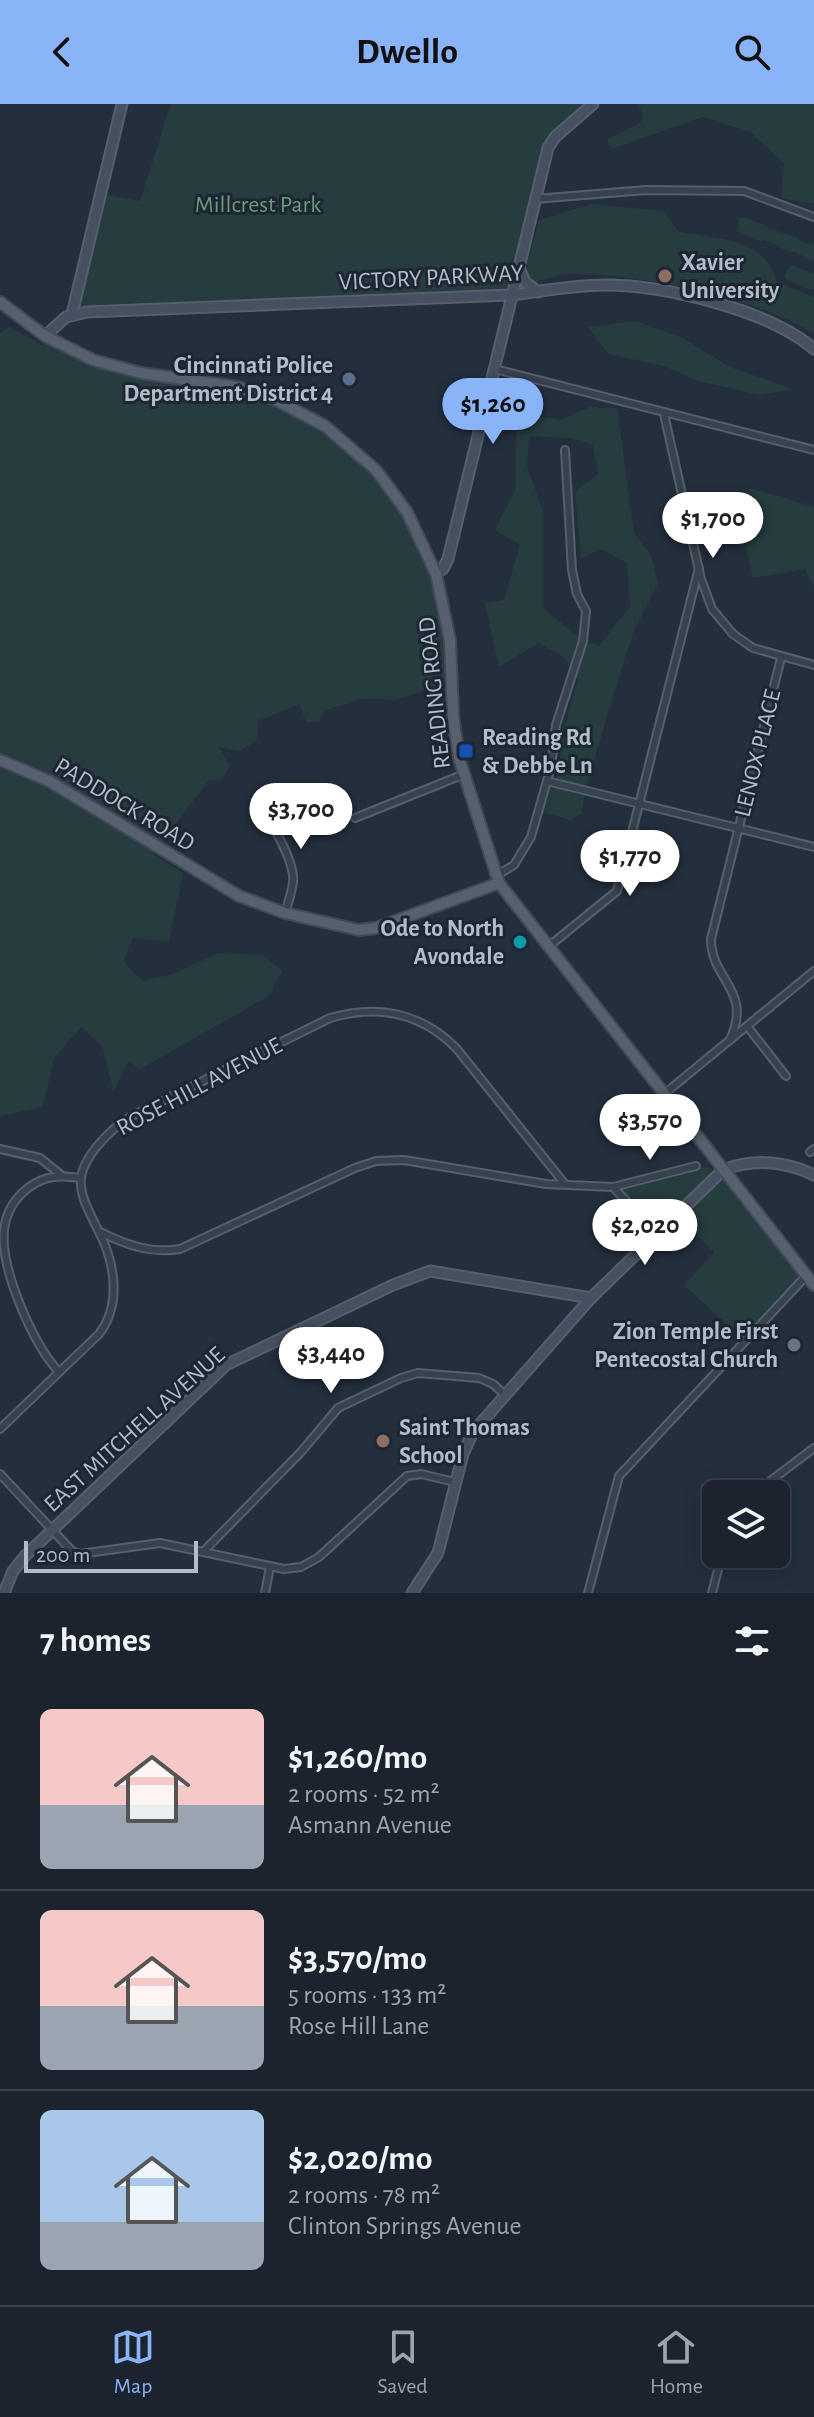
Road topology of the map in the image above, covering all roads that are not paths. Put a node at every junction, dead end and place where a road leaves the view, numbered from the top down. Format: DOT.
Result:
graph roads {
  1 [pos="122,104"];
  2 [pos="593,104"];
  3 [pos="535,199"];
  4 [pos="814,217"];
  5 [pos="519,268"];
  6 [pos="538,292"];
  7 [pos="513,295"];
  8 [pos="0,302"];
  9 [pos="72,314"];
  10 [pos="45,336"];
  11 [pos="814,349"];
  12 [pos="495,369"];
  13 [pos="664,414"];
  14 [pos="565,450"];
  15 [pos="814,450"];
  16 [pos="699,568"];
  17 [pos="436,574"];
  18 [pos="781,658"];
  19 [pos="814,665"];
  20 [pos="0,760"];
  21 [pos="462,775"];
  22 [pos="547,781"];
  23 [pos="639,804"];
  24 [pos="256,807"];
  25 [pos="355,818"];
  26 [pos="738,828"];
  27 [pos="814,847"];
  28 [pos="497,880"];
  29 [pos="285,913"];
  30 [pos="548,947"];
  31 [pos="814,971"];
  32 [pos="747,1026"];
  33 [pos="730,1040"];
  34 [pos="786,1076"];
  35 [pos="664,1094"];
  36 [pos="0,1149"];
  37 [pos="696,1166"];
  38 [pos="723,1170"];
  39 [pos="814,1175"];
  40 [pos="62,1176"];
  41 [pos="81,1178"];
  42 [pos="564,1183"];
  43 [pos="613,1187"];
  44 [pos="100,1232"];
  45 [pos="657,1233"];
  46 [pos="812,1277"];
  47 [pos="591,1298"];
  48 [pos="59,1372"];
  49 [pos="505,1395"];
  50 [pos="0,1429"];
  51 [pos="814,1448"];
  52 [pos="0,1474"];
  53 [pos="772,1480"];
  54 [pos="455,1482"];
  55 [pos="53,1530"];
  56 [pos="204,1551"];
  57 [pos="270,1567"];
  58 [pos="718,1568"];
  59 [pos="4,1593"];
  60 [pos="265,1593"];
  61 [pos="412,1593"];
  62 [pos="588,1593"];
  63 [pos="712,1593"];
  1 -- 9 [label="street"];
  2 -- 3 [label="street"];
  3 -- 4 [label="street"];
  3 -- 5 [label="street"];
  5 -- 6 [label="street"];
  5 -- 7 [label="street"];
  6 -- 7 [label="street, VICTORY PARKWAY"];
  6 -- 11 [label="street, VICTORY PARKWAY"];
  7 -- 9 [label="street, VICTORY PARKWAY"];
  7 -- 12 [label="street"];
  8 -- 10 [label="main road, READING ROAD"];
  9 -- 10 [label="street"];
  10 -- 17 [label="main road, READING ROAD"];
  12 -- 13 [label="street"];
  12 -- 17 [label="street"];
  13 -- 15 [label="street"];
  13 -- 16 [label="street"];
  14 -- 22 [label="street"];
  16 -- 18 [label="street"];
  16 -- 23 [label="street"];
  17 -- 21 [label="main road, READING ROAD"];
  18 -- 19 [label="street"];
  18 -- 26 [label="street, LENOX PLACE"];
  20 -- 29 [label="main road, PADDOCK ROAD"];
  21 -- 25 [label="street"];
  21 -- 28 [label="main road, READING ROAD"];
  22 -- 23 [label="street"];
  22 -- 28 [label="street"];
  23 -- 26 [label="street"];
  23 -- 30 [label="street"];
  24 -- 29 [label="street"];
  26 -- 27 [label="street"];
  26 -- 33 [label="street, LENOX PLACE"];
  28 -- 29 [label="main road, PADDOCK ROAD"];
  28 -- 30 [label="main road, READING ROAD"];
  30 -- 35 [label="main road, READING ROAD"];
  31 -- 32 [label="street"];
  32 -- 33 [label="street"];
  32 -- 34 [label="street"];
  33 -- 35 [label="street"];
  35 -- 38 [label="main road, READING ROAD"];
  36 -- 40 [label="street"];
  37 -- 43 [label="street"];
  38 -- 39 [label="street"];
  38 -- 45 [label="street"];
  38 -- 46 [label="main road, READING ROAD"];
  40 -- 41 [label="street"];
  40 -- 48 [label="street"];
  41 -- 42 [label="street, ROSE HILL AVENUE"];
  41 -- 44 [label="street"];
  42 -- 43 [label="street"];
  42 -- 44 [label="street"];
  43 -- 45 [label="street"];
  44 -- 48 [label="street"];
  45 -- 47 [label="street"];
  46 -- 62 [label="street"];
  47 -- 49 [label="street"];
  47 -- 55 [label="street, EAST MITCHELL AVENUE"];
  48 -- 50 [label="street"];
  49 -- 54 [label="street"];
  49 -- 56 [label="street"];
  51 -- 53 [label="street"];
  52 -- 55 [label="street"];
  54 -- 57 [label="street"];
  54 -- 61 [label="street"];
  55 -- 56 [label="street"];
  55 -- 59 [label="street, EAST MITCHELL AVENUE"];
  56 -- 57 [label="street"];
  57 -- 60 [label="street"];
  58 -- 63 [label="street"];
}
